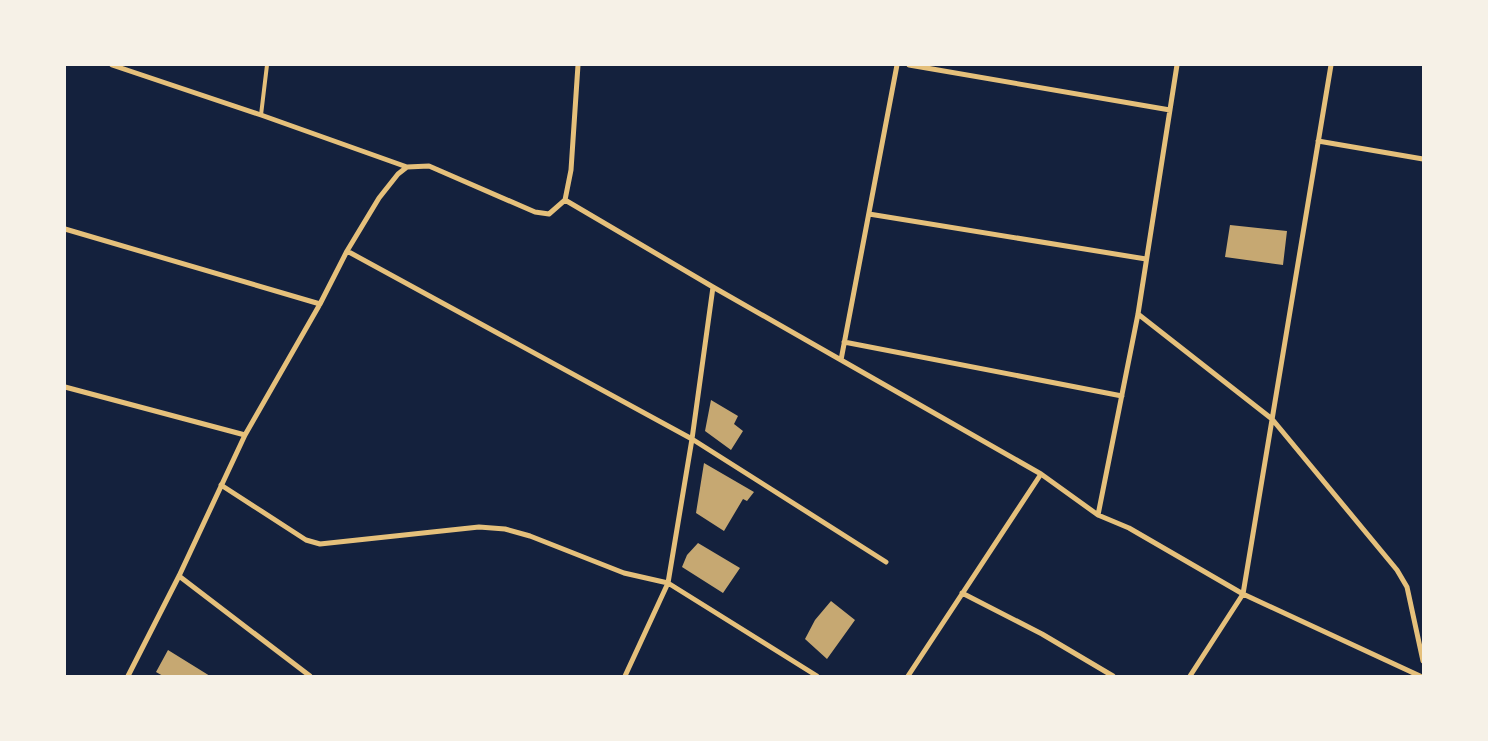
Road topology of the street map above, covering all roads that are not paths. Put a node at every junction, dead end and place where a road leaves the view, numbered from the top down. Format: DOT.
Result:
graph roads {
  1 [pos="112,65"];
  2 [pos="267,65"];
  3 [pos="578,65"];
  4 [pos="897,65"];
  5 [pos="908,65"];
  6 [pos="1177,65"];
  7 [pos="1331,65"];
  8 [pos="1170,110"];
  9 [pos="261,115"];
  10 [pos="1318,141"];
  11 [pos="1423,160"];
  12 [pos="407,167"];
  13 [pos="565,200"];
  14 [pos="869,214"];
  15 [pos="65,229"];
  16 [pos="347,251"];
  17 [pos="1146,259"];
  18 [pos="713,287"];
  19 [pos="320,304"];
  20 [pos="1138,314"];
  21 [pos="844,342"];
  22 [pos="840,360"];
  23 [pos="65,387"];
  24 [pos="1122,396"];
  25 [pos="1272,419"];
  26 [pos="245,435"];
  27 [pos="692,439"];
  28 [pos="1041,474"];
  29 [pos="221,485"];
  30 [pos="1098,515"];
  31 [pos="886,562"];
  32 [pos="179,576"];
  33 [pos="668,583"];
  34 [pos="962,593"];
  35 [pos="1243,594"];
  36 [pos="1423,661"];
  37 [pos="128,676"];
  38 [pos="310,676"];
  39 [pos="625,676"];
  40 [pos="817,676"];
  41 [pos="908,676"];
  42 [pos="1113,676"];
  43 [pos="1190,676"];
  44 [pos="1420,676"];
  1 -- 9 [label="street"];
  2 -- 9 [label="lane"];
  3 -- 13 [label="street"];
  4 -- 14 [label="street"];
  5 -- 8 [label="street"];
  6 -- 8 [label="street"];
  7 -- 10 [label="street"];
  8 -- 17 [label="street"];
  9 -- 12 [label="street"];
  10 -- 11 [label="street"];
  10 -- 25 [label="street"];
  12 -- 13 [label="street"];
  12 -- 16 [label="street"];
  13 -- 18 [label="street"];
  14 -- 17 [label="street"];
  14 -- 21 [label="street"];
  15 -- 19 [label="street"];
  16 -- 19 [label="street"];
  16 -- 27 [label="street"];
  17 -- 20 [label="street"];
  18 -- 22 [label="street"];
  18 -- 27 [label="street"];
  19 -- 26 [label="street"];
  20 -- 24 [label="street"];
  20 -- 25 [label="street"];
  21 -- 22 [label="street"];
  21 -- 24 [label="street"];
  22 -- 28 [label="street"];
  23 -- 26 [label="street"];
  24 -- 30 [label="street"];
  25 -- 35 [label="street"];
  25 -- 36 [label="street"];
  26 -- 29 [label="street"];
  27 -- 31 [label="street"];
  27 -- 33 [label="street"];
  28 -- 30 [label="street"];
  28 -- 34 [label="street"];
  29 -- 32 [label="street"];
  29 -- 33 [label="street"];
  30 -- 35 [label="street"];
  32 -- 37 [label="street"];
  32 -- 38 [label="street"];
  33 -- 39 [label="street"];
  33 -- 40 [label="street"];
  34 -- 41 [label="street"];
  34 -- 42 [label="street"];
  35 -- 43 [label="street"];
  35 -- 44 [label="street"];
}
